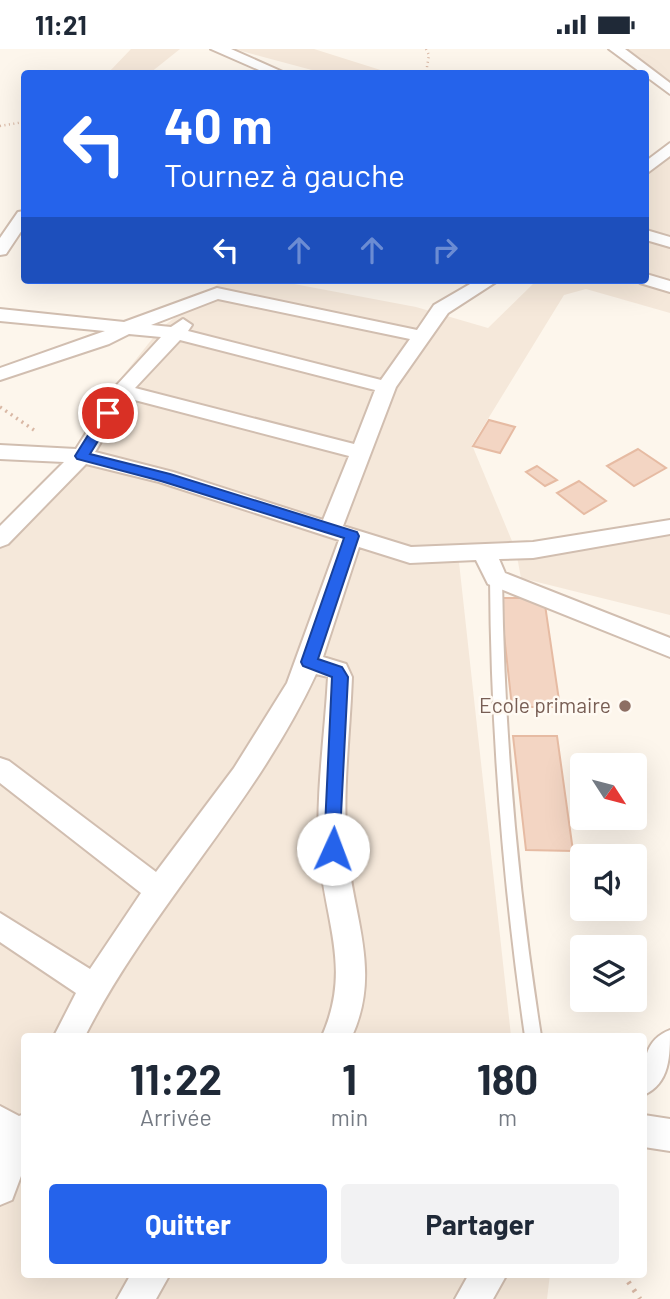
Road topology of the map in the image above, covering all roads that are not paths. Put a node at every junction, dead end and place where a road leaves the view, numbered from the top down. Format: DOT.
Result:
graph roads {
  1 [pos="218,49"];
  2 [pos="257,49"];
  3 [pos="619,50"];
  4 [pos="233,62"];
  5 [pos="266,70"];
  6 [pos="645,70"];
  7 [pos="649,73"];
  8 [pos="669,88"];
  9 [pos="670,148"];
  10 [pos="649,166"];
  11 [pos="21,220"];
  12 [pos="649,236"];
  13 [pos="670,242"];
  14 [pos="0,250"];
  15 [pos="649,280"];
  16 [pos="483,284"];
  17 [pos="223,287"];
  18 [pos="670,287"];
  19 [pos="0,315"];
  20 [pos="128,327"];
  21 [pos="175,333"];
  22 [pos="421,336"];
  23 [pos="0,374"];
  24 [pos="386,387"];
  25 [pos="122,391"];
  26 [pos="0,452"];
  27 [pos="359,452"];
  28 [pos="82,456"];
  29 [pos="670,527"];
  30 [pos="341,533"];
  31 [pos="0,539"];
  32 [pos="483,550"];
  33 [pos="496,578"];
  34 [pos="670,648"];
  35 [pos="309,662"];
  36 [pos="0,768"];
  37 [pos="157,889"];
  38 [pos="0,926"];
  39 [pos="92,987"];
  40 [pos="70,1033"];
  41 [pos="339,1033"];
  42 [pos="533,1033"];
  43 [pos="670,1044"];
  44 [pos="647,1076"];
  45 [pos="15,1130"];
  46 [pos="647,1131"];
  47 [pos="670,1135"];
  48 [pos="0,1188"];
  49 [pos="150,1278"];
  50 [pos="487,1278"];
  51 [pos="134,1299"];
  52 [pos="472,1299"];
  1 -- 4 [label="street"];
  2 -- 4 [label="street"];
  3 -- 6 [label="street"];
  4 -- 5 [label="street"];
  7 -- 8 [label="street"];
  9 -- 10 [label="street"];
  11 -- 14 [label="street"];
  12 -- 13 [label="street"];
  15 -- 18 [label="street"];
  16 -- 22 [label="street"];
  17 -- 20 [label="street"];
  17 -- 21 [label="street"];
  17 -- 22 [label="street"];
  19 -- 20 [label="street"];
  20 -- 21 [label="street"];
  20 -- 23 [label="street"];
  21 -- 24 [label="street"];
  21 -- 25 [label="street"];
  22 -- 24 [label="street"];
  24 -- 27 [label="street"];
  25 -- 27 [label="street"];
  25 -- 28 [label="street"];
  26 -- 28 [label="street"];
  27 -- 30 [label="street"];
  28 -- 30 [label="street"];
  28 -- 31 [label="street"];
  29 -- 32 [label="street"];
  30 -- 32 [label="street"];
  30 -- 35 [label="street"];
  32 -- 33 [label="street"];
  33 -- 34 [label="street"];
  33 -- 42 [label="lane"];
  35 -- 37 [label="street"];
  35 -- 41 [label="street"];
  36 -- 37 [label="street"];
  37 -- 39 [label="street"];
  38 -- 39 [label="street"];
  39 -- 40 [label="street"];
  43 -- 44 [label="street"];
  45 -- 48 [label="street"];
  46 -- 47 [label="street"];
  49 -- 51 [label="street"];
  50 -- 52 [label="street"];
}
